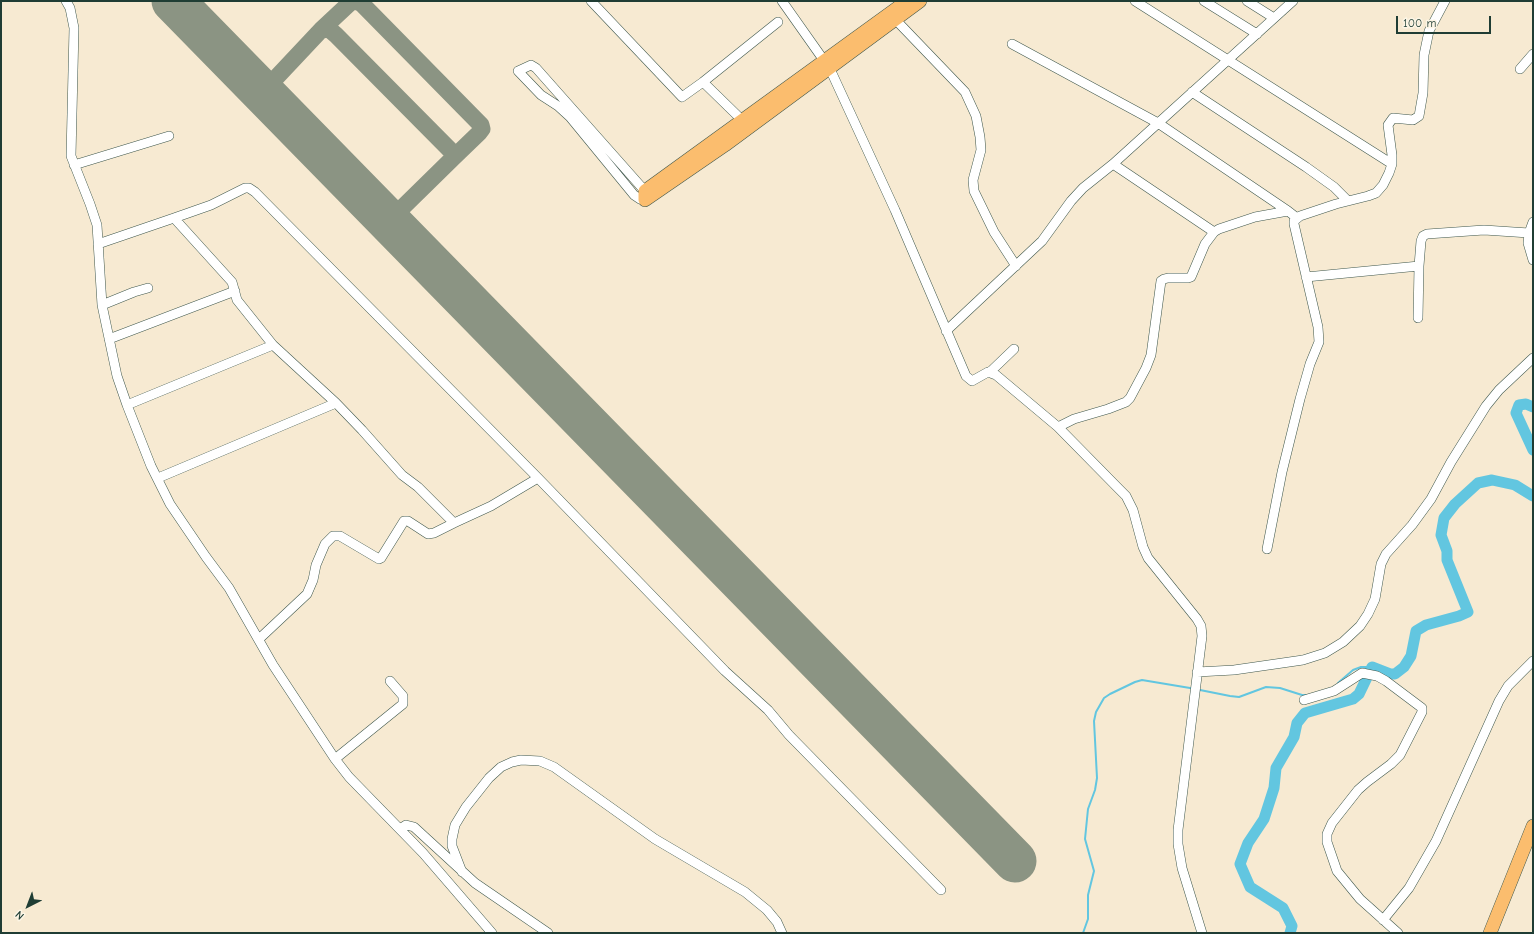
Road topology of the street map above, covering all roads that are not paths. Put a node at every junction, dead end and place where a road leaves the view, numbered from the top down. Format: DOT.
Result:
graph roads {
  1 [pos="66,1"];
  2 [pos="591,1"];
  3 [pos="782,1"];
  4 [pos="907,1"];
  5 [pos="920,1"];
  6 [pos="1135,1"];
  7 [pos="1204,1"];
  8 [pos="1247,1"];
  9 [pos="1293,1"];
  10 [pos="1440,2"];
  11 [pos="893,16"];
  12 [pos="1274,18"];
  13 [pos="778,22"];
  14 [pos="1257,34"];
  15 [pos="1012,44"];
  16 [pos="1533,54"];
  17 [pos="1228,60"];
  18 [pos="828,65"];
  19 [pos="1520,69"];
  20 [pos="704,82"];
  21 [pos="1192,92"];
  22 [pos="782,98"];
  23 [pos="743,121"];
  24 [pos="1158,123"];
  25 [pos="169,136"];
  26 [pos="1113,164"];
  27 [pos="1392,164"];
  28 [pos="74,165"];
  29 [pos="645,195"];
  30 [pos="1348,201"];
  31 [pos="1288,211"];
  32 [pos="174,218"];
  33 [pos="1297,218"];
  34 [pos="1533,222"];
  35 [pos="1214,232"];
  36 [pos="1529,233"];
  37 [pos="98,244"];
  38 [pos="1533,260"];
  39 [pos="1016,266"];
  40 [pos="1419,266"];
  41 [pos="1306,277"];
  42 [pos="148,288"];
  43 [pos="235,292"];
  44 [pos="102,305"];
  45 [pos="1418,318"];
  46 [pos="946,331"];
  47 [pos="109,339"];
  48 [pos="273,345"];
  49 [pos="1014,349"];
  50 [pos="1533,358"];
  51 [pos="990,372"];
  52 [pos="336,403"];
  53 [pos="127,406"];
  54 [pos="1058,427"];
  55 [pos="158,478"];
  56 [pos="538,478"];
  57 [pos="454,523"];
  58 [pos="1267,549"];
  59 [pos="259,639"];
  60 [pos="1533,661"];
  61 [pos="1197,672"];
  62 [pos="390,681"];
  63 [pos="1304,700"];
  64 [pos="335,758"];
  65 [pos="1533,826"];
  66 [pos="400,829"];
  67 [pos="462,872"];
  68 [pos="941,890"];
  69 [pos="1383,920"];
  70 [pos="492,933"];
  71 [pos="548,933"];
  72 [pos="782,933"];
  73 [pos="1202,933"];
  74 [pos="1398,933"];
  75 [pos="1490,933"];
  1 -- 28 [label="street"];
  2 -- 20 [label="street"];
  3 -- 18 [label="street"];
  4 -- 11 [label="highway"];
  5 -- 11 [label="highway"];
  6 -- 17 [label="street"];
  7 -- 14 [label="street"];
  8 -- 12 [label="street"];
  9 -- 12 [label="street"];
  10 -- 27 [label="street"];
  11 -- 18 [label="highway"];
  11 -- 39 [label="street"];
  12 -- 14 [label="street"];
  13 -- 20 [label="street"];
  14 -- 17 [label="street"];
  15 -- 24 [label="street"];
  16 -- 19 [label="street"];
  17 -- 21 [label="street"];
  17 -- 27 [label="street"];
  18 -- 22 [label="highway"];
  18 -- 46 [label="street"];
  20 -- 23 [label="street"];
  21 -- 24 [label="street"];
  21 -- 30 [label="street"];
  22 -- 23 [label="highway"];
  22 -- 29 [label="highway"];
  23 -- 29 [label="highway"];
  24 -- 26 [label="street"];
  24 -- 31 [label="street"];
  25 -- 28 [label="street"];
  26 -- 35 [label="street"];
  26 -- 39 [label="street"];
  27 -- 30 [label="street"];
  28 -- 37 [label="street"];
  29 -- 29 [label="street"];
  30 -- 33 [label="street"];
  31 -- 33 [label="street"];
  31 -- 35 [label="street"];
  32 -- 37 [label="street"];
  32 -- 43 [label="street"];
  32 -- 56 [label="street"];
  33 -- 41 [label="street"];
  34 -- 36 [label="street"];
  35 -- 54 [label="street"];
  36 -- 38 [label="street"];
  36 -- 40 [label="street"];
  37 -- 44 [label="street"];
  39 -- 46 [label="street"];
  40 -- 41 [label="street"];
  40 -- 45 [label="street"];
  41 -- 58 [label="street"];
  42 -- 44 [label="street"];
  43 -- 47 [label="street"];
  43 -- 48 [label="street"];
  44 -- 47 [label="street"];
  46 -- 51 [label="street"];
  47 -- 53 [label="street"];
  48 -- 52 [label="street"];
  48 -- 53 [label="street"];
  49 -- 51 [label="street"];
  50 -- 61 [label="street"];
  51 -- 54 [label="street"];
  52 -- 55 [label="street"];
  52 -- 57 [label="street"];
  53 -- 55 [label="street"];
  54 -- 61 [label="street"];
  55 -- 59 [label="street"];
  56 -- 57 [label="street"];
  56 -- 68 [label="street"];
  57 -- 59 [label="street"];
  59 -- 64 [label="street"];
  60 -- 69 [label="street"];
  61 -- 73 [label="street"];
  62 -- 64 [label="street"];
  63 -- 69 [label="street"];
  64 -- 66 [label="street"];
  65 -- 75 [label="highway"];
  66 -- 67 [label="street"];
  66 -- 70 [label="street"];
  67 -- 71 [label="street"];
  67 -- 72 [label="street"];
  69 -- 74 [label="street"];
}
